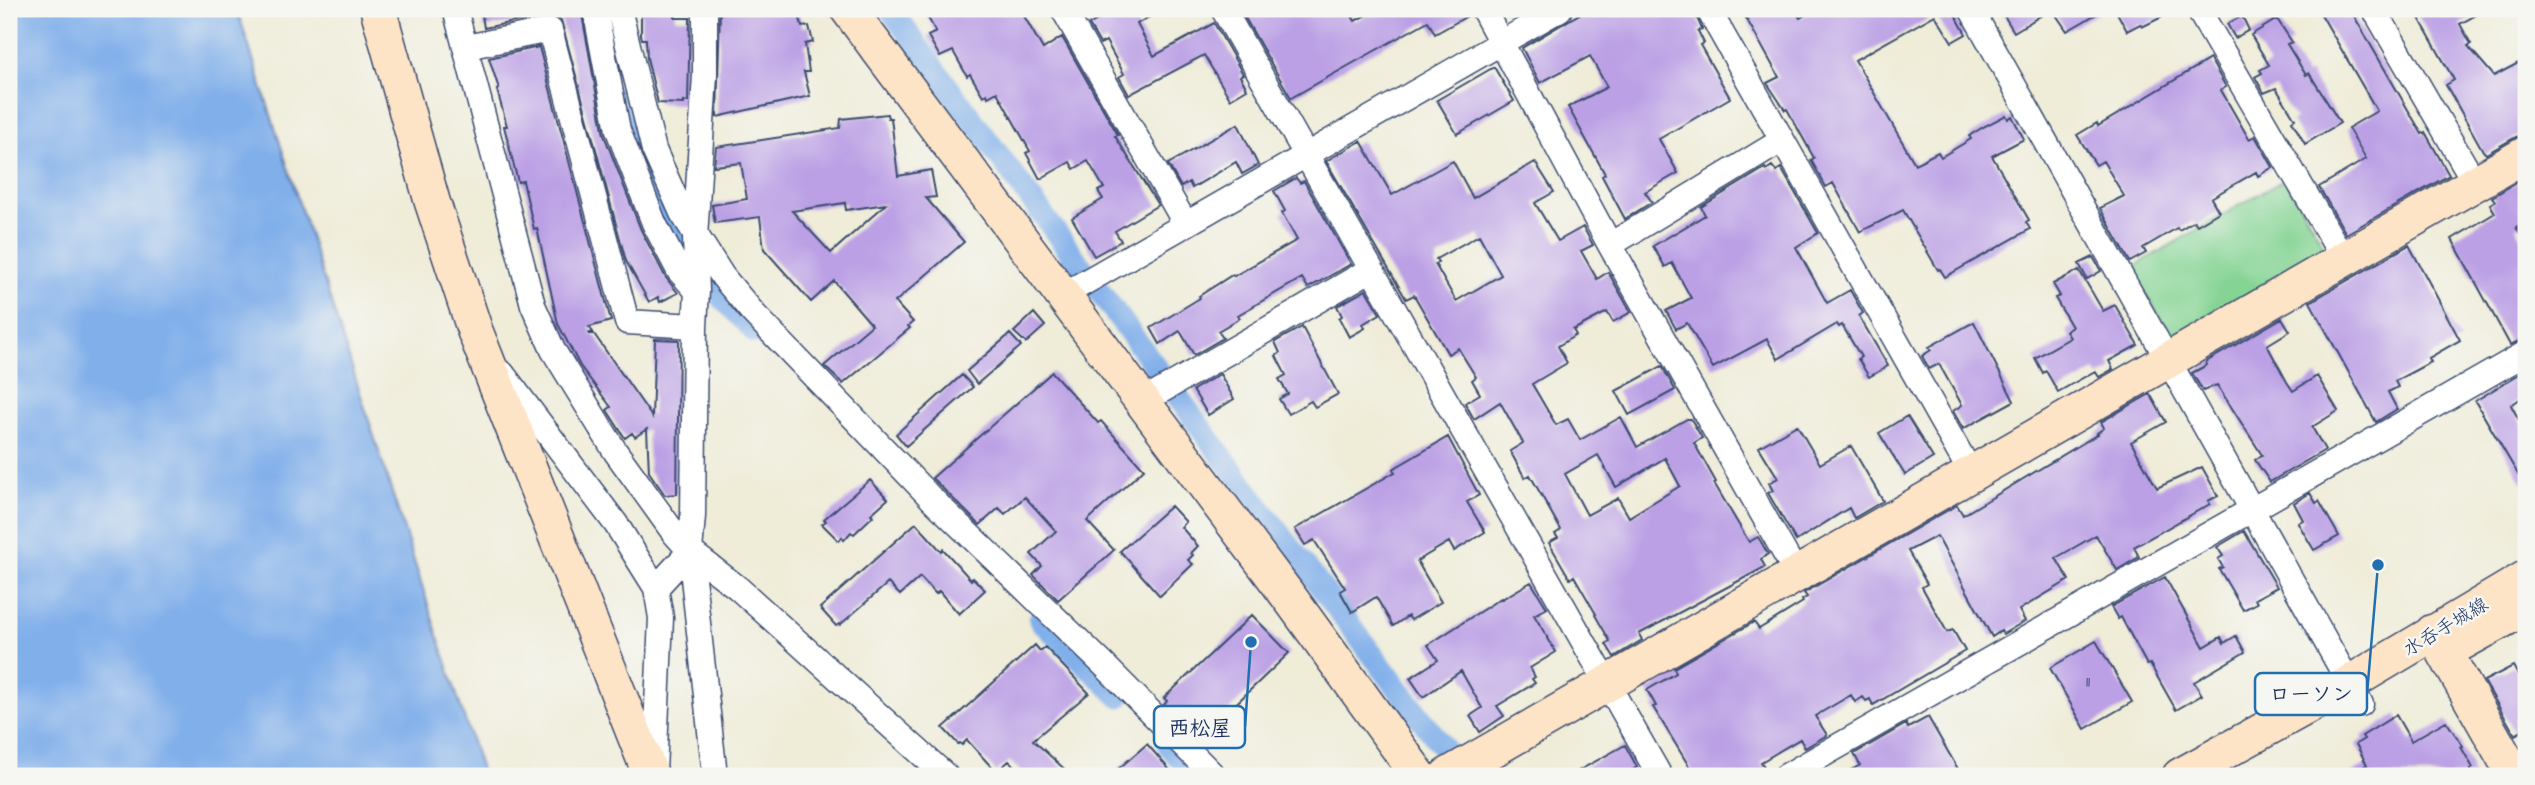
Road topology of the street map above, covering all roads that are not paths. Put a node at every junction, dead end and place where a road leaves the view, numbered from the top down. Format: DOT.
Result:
graph roads {
  1 [pos="379,9"];
  2 [pos="455,9"];
  3 [pos="595,9"];
  4 [pos="619,9"];
  5 [pos="705,9"];
  6 [pos="848,9"];
  7 [pos="1063,9"];
  8 [pos="1223,9"];
  9 [pos="1483,9"];
  10 [pos="1560,9"];
  11 [pos="1708,9"];
  12 [pos="1970,9"];
  13 [pos="2198,9"];
  14 [pos="2374,9"];
  15 [pos="1502,42"];
  16 [pos="466,47"];
  17 [pos="1781,141"];
  18 [pos="2526,154"];
  19 [pos="1306,156"];
  20 [pos="2475,183"];
  21 [pos="1185,223"];
  22 [pos="696,242"];
  23 [pos="1610,245"];
  24 [pos="2343,258"];
  25 [pos="1370,270"];
  26 [pos="697,285"];
  27 [pos="1063,295"];
  28 [pos="695,326"];
  29 [pos="475,331"];
  30 [pos="2526,354"];
  31 [pos="2167,362"];
  32 [pos="1142,402"];
  33 [pos="1971,473"];
  34 [pos="2251,510"];
  35 [pos="690,551"];
  36 [pos="1796,573"];
  37 [pos="2526,578"];
  38 [pos="656,588"];
  39 [pos="2526,607"];
  40 [pos="2440,642"];
  41 [pos="1608,683"];
  42 [pos="2354,694"];
  43 [pos="652,776"];
  44 [pos="715,776"];
  45 [pos="946,776"];
  46 [pos="1214,776"];
  47 [pos="1419,776"];
  48 [pos="1447,776"];
  49 [pos="1660,776"];
  50 [pos="1786,776"];
  51 [pos="2179,776"];
  52 [pos="2230,776"];
  53 [pos="2515,776"];
  1 -- 29 [label="street"];
  2 -- 16 [label="street"];
  3 -- 26 [label="street"];
  4 -- 22 [label="street"];
  5 -- 22 [label="street"];
  6 -- 27 [label="street"];
  7 -- 21 [label="street"];
  8 -- 19 [label="street"];
  9 -- 15 [label="street"];
  10 -- 15 [label="street"];
  11 -- 17 [label="street"];
  12 -- 31 [label="street"];
  13 -- 24 [label="street"];
  14 -- 20 [label="street"];
  15 -- 19 [label="street"];
  15 -- 23 [label="street"];
  16 -- 28 [label="street"];
  16 -- 35 [label="street"];
  17 -- 23 [label="street"];
  17 -- 33 [label="street"];
  18 -- 20 [label="street"];
  19 -- 21 [label="street"];
  19 -- 25 [label="street"];
  20 -- 24 [label="street"];
  21 -- 27 [label="street"];
  22 -- 26 [label="street"];
  22 -- 46 [label="street"];
  23 -- 36 [label="street"];
  24 -- 31 [label="street"];
  25 -- 32 [label="street"];
  25 -- 41 [label="street"];
  26 -- 28 [label="street"];
  27 -- 32 [label="street"];
  28 -- 35 [label="street"];
  29 -- 38 [label="street"];
  29 -- 43 [label="street"];
  30 -- 34 [label="street"];
  31 -- 33 [label="street"];
  31 -- 34 [label="street"];
  32 -- 47 [label="street"];
  33 -- 36 [label="street"];
  34 -- 42 [label="street"];
  34 -- 50 [label="street"];
  35 -- 38 [label="street"];
  35 -- 44 [label="street"];
  35 -- 45 [label="street"];
  36 -- 41 [label="street"];
  37 -- 40 [label="street, 水呑手城線"];
  38 -- 43 [label="street"];
  39 -- 40 [label="street, 水呑手城線"];
  40 -- 42 [label="street, 水呑手城線"];
  40 -- 53 [label="street"];
  41 -- 48 [label="street"];
  41 -- 49 [label="street"];
  42 -- 51 [label="street, 水呑手城線"];
  42 -- 52 [label="street, 水呑手城線"];
}
